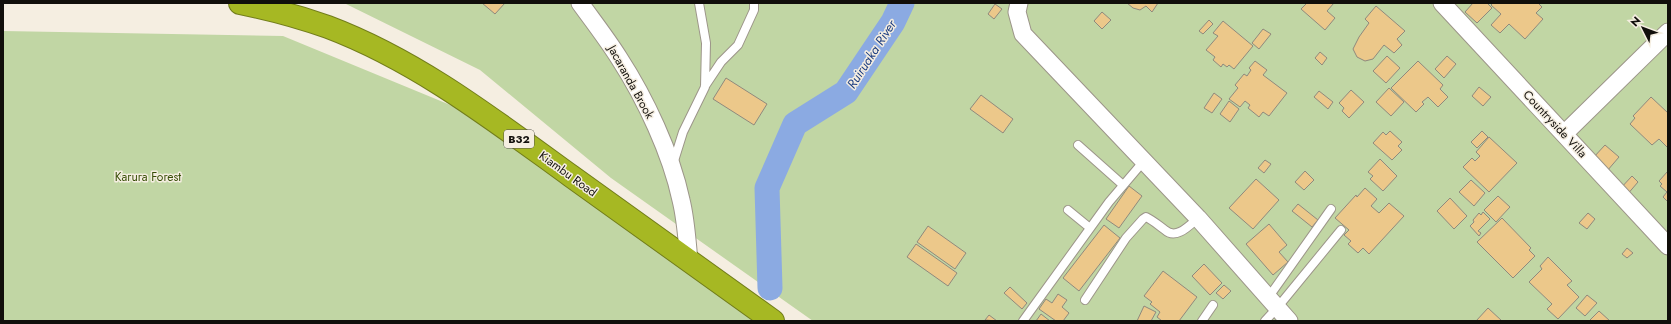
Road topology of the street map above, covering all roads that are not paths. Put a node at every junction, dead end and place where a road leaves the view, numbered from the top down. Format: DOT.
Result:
graph roads {
  1 [pos="240,3"];
  2 [pos="580,3"];
  3 [pos="699,3"];
  4 [pos="754,3"];
  5 [pos="1019,3"];
  6 [pos="1442,3"];
  7 [pos="1668,32"];
  8 [pos="705,87"];
  9 [pos="1564,134"];
  10 [pos="1078,145"];
  11 [pos="1144,162"];
  12 [pos="672,167"];
  13 [pos="1123,185"];
  14 [pos="1331,209"];
  15 [pos="1068,210"];
  16 [pos="1198,218"];
  17 [pos="1090,228"];
  18 [pos="1341,230"];
  19 [pos="1668,246"];
  20 [pos="689,261"];
  21 [pos="1085,300"];
  22 [pos="1273,303"];
  23 [pos="1212,305"];
  24 [pos="773,321"];
  25 [pos="1023,321"];
  26 [pos="1202,321"];
  27 [pos="1265,321"];
  28 [pos="1289,321"];
  1 -- 20 [label="highway, Kiambu Road / B32"];
  2 -- 12 [label="street, Jacaranda Brook"];
  3 -- 8 [label="lane"];
  4 -- 8 [label="lane"];
  5 -- 11 [label="street"];
  6 -- 9 [label="street, Countryside Villa"];
  7 -- 9 [label="street"];
  8 -- 12 [label="lane"];
  9 -- 19 [label="street, Countryside Villa"];
  10 -- 13 [label="lane"];
  11 -- 13 [label="lane"];
  11 -- 16 [label="street"];
  12 -- 20 [label="street, Jacaranda Brook"];
  13 -- 17 [label="lane"];
  14 -- 22 [label="lane"];
  15 -- 17 [label="lane"];
  16 -- 21 [label="lane"];
  16 -- 22 [label="street"];
  17 -- 25 [label="lane"];
  18 -- 22 [label="lane"];
  20 -- 24 [label="highway, Kiambu Road / B32"];
  22 -- 27 [label="lane"];
  22 -- 28 [label="street"];
  23 -- 26 [label="lane"];
}
